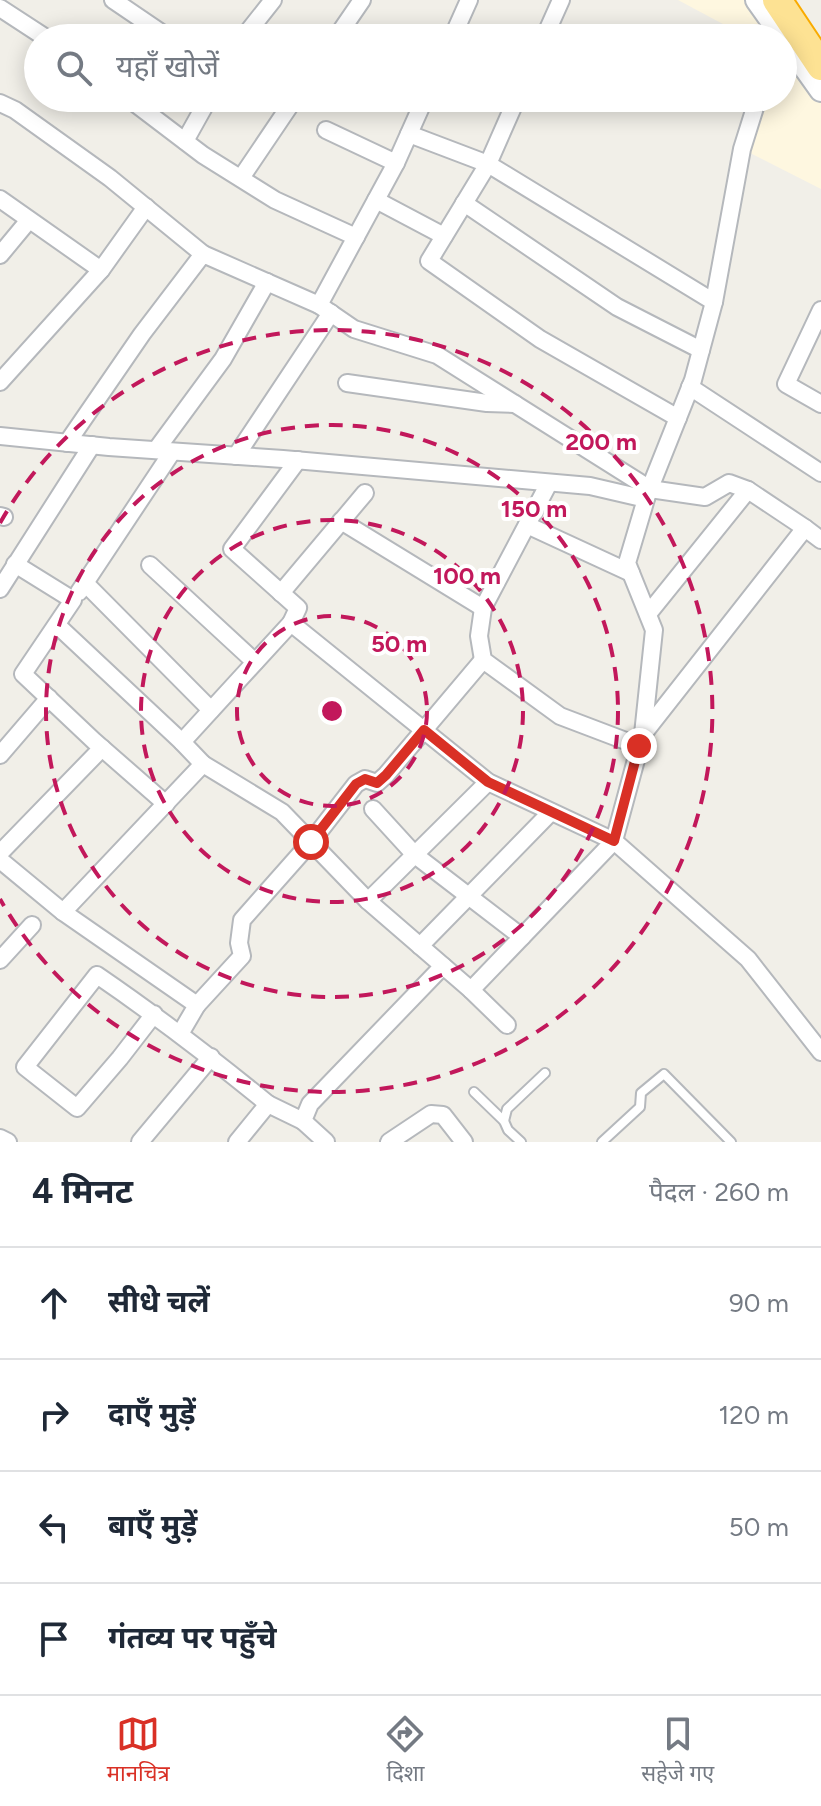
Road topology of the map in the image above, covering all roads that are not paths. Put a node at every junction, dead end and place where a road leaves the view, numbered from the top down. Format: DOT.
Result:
graph roads {
  1 [pos="113,0"];
  2 [pos="273,0"];
  3 [pos="362,0"];
  4 [pos="469,0"];
  5 [pos="561,0"];
  6 [pos="798,0"];
  7 [pos="0,8"];
  8 [pos="25,24"];
  9 [pos="148,24"];
  10 [pos="254,24"];
  11 [pos="346,24"];
  12 [pos="458,24"];
  13 [pos="550,24"];
  14 [pos="821,33"];
  15 [pos="797,42"];
  16 [pos="797,56"];
  17 [pos="821,66"];
  18 [pos="821,90"];
  19 [pos="0,103"];
  20 [pos="147,112"];
  21 [pos="201,112"];
  22 [pos="286,112"];
  23 [pos="419,112"];
  24 [pos="511,112"];
  25 [pos="754,112"];
  26 [pos="326,130"];
  27 [pos="409,134"];
  28 [pos="185,141"];
  29 [pos="396,163"];
  30 [pos="488,164"];
  31 [pos="241,178"];
  32 [pos="0,199"];
  33 [pos="376,200"];
  34 [pos="464,203"];
  35 [pos="146,207"];
  36 [pos="29,220"];
  37 [pos="444,236"];
  38 [pos="356,237"];
  39 [pos="203,254"];
  40 [pos="0,255"];
  41 [pos="101,270"];
  42 [pos="267,282"];
  43 [pos="714,302"];
  44 [pos="325,309"];
  45 [pos="821,310"];
  46 [pos="701,350"];
  47 [pos="0,382"];
  48 [pos="347,383"];
  49 [pos="690,387"];
  50 [pos="516,404"];
  51 [pos="821,404"];
  52 [pos="678,418"];
  53 [pos="0,436"];
  54 [pos="67,443"];
  55 [pos="92,445"];
  56 [pos="164,451"];
  57 [pos="236,456"];
  58 [pos="298,460"];
  59 [pos="821,473"];
  60 [pos="549,483"];
  61 [pos="748,490"];
  62 [pos="365,493"];
  63 [pos="648,494"];
  64 [pos="341,521"];
  65 [pos="527,525"];
  66 [pos="805,528"];
  67 [pos="821,540"];
  68 [pos="15,564"];
  69 [pos="150,565"];
  70 [pos="631,573"];
  71 [pos="85,583"];
  72 [pos="0,589"];
  73 [pos="281,593"];
  74 [pos="73,600"];
  75 [pos="483,608"];
  76 [pos="648,614"];
  77 [pos="291,623"];
  78 [pos="57,625"];
  79 [pos="483,660"];
  80 [pos="255,662"];
  81 [pos="49,698"];
  82 [pos="211,710"];
  83 [pos="424,730"];
  84 [pos="641,740"];
  85 [pos="182,742"];
  86 [pos="102,748"];
  87 [pos="0,755"];
  88 [pos="203,764"];
  89 [pos="488,782"];
  90 [pos="166,804"];
  91 [pos="373,809"];
  92 [pos="551,812"];
  93 [pos="614,841"];
  94 [pos="311,842"];
  95 [pos="0,853"];
  96 [pos="415,855"];
  97 [pos="0,860"];
  98 [pos="468,897"];
  99 [pos="368,901"];
  100 [pos="63,912"];
  101 [pos="32,925"];
  102 [pos="522,937"];
  103 [pos="420,946"];
  104 [pos="2,956"];
  105 [pos="443,966"];
  106 [pos="471,990"];
  107 [pos="197,1005"];
  108 [pos="154,1014"];
  109 [pos="507,1025"];
  110 [pos="180,1034"];
  111 [pos="821,1052"];
  112 [pos="211,1057"];
  113 [pos="545,1073"];
  114 [pos="474,1092"];
  115 [pos="268,1104"];
  116 [pos="303,1121"];
  117 [pos="504,1121"];
  118 [pos="0,1138"];
  119 [pos="8,1142"];
  120 [pos="140,1142"];
  121 [pos="237,1142"];
  122 [pos="326,1142"];
  123 [pos="389,1142"];
  124 [pos="464,1142"];
  125 [pos="521,1142"];
  126 [pos="602,1142"];
  127 [pos="731,1142"];
  1 -- 9 [label="street"];
  2 -- 10 [label="street"];
  3 -- 11 [label="street"];
  4 -- 12 [label="street"];
  5 -- 13 [label="street"];
  6 -- 14 [label="highway"];
  7 -- 8 [label="street"];
  15 -- 17 [label="highway"];
  16 -- 18 [label="street"];
  19 -- 35 [label="street"];
  20 -- 28 [label="street"];
  21 -- 28 [label="street"];
  22 -- 31 [label="street"];
  23 -- 27 [label="street"];
  24 -- 30 [label="street"];
  25 -- 43 [label="street"];
  26 -- 29 [label="street"];
  27 -- 29 [label="street"];
  27 -- 30 [label="street"];
  28 -- 31 [label="street"];
  29 -- 33 [label="street"];
  30 -- 34 [label="street"];
  30 -- 43 [label="street"];
  31 -- 38 [label="street"];
  32 -- 36 [label="street"];
  33 -- 37 [label="street"];
  33 -- 38 [label="street"];
  34 -- 37 [label="street"];
  34 -- 46 [label="street"];
  35 -- 39 [label="street"];
  35 -- 41 [label="street"];
  36 -- 40 [label="street"];
  36 -- 41 [label="street"];
  37 -- 52 [label="street"];
  38 -- 44 [label="street"];
  39 -- 42 [label="street"];
  39 -- 54 [label="street"];
  41 -- 47 [label="street"];
  42 -- 44 [label="street"];
  42 -- 56 [label="street"];
  43 -- 46 [label="street"];
  44 -- 50 [label="street"];
  44 -- 57 [label="street"];
  45 -- 51 [label="street"];
  46 -- 49 [label="street"];
  48 -- 50 [label="street"];
  49 -- 52 [label="street"];
  49 -- 59 [label="street"];
  50 -- 63 [label="street"];
  52 -- 63 [label="street"];
  53 -- 54 [label="street"];
  54 -- 55 [label="street"];
  55 -- 56 [label="street"];
  55 -- 68 [label="street"];
  56 -- 57 [label="street"];
  56 -- 71 [label="street"];
  57 -- 58 [label="street"];
  58 -- 60 [label="street"];
  58 -- 73 [label="street"];
  60 -- 63 [label="street"];
  60 -- 65 [label="street"];
  61 -- 63 [label="street"];
  61 -- 66 [label="street"];
  61 -- 76 [label="street"];
  62 -- 64 [label="street"];
  63 -- 70 [label="street"];
  64 -- 73 [label="street"];
  64 -- 75 [label="street"];
  65 -- 70 [label="street"];
  65 -- 75 [label="street"];
  66 -- 67 [label="street"];
  66 -- 84 [label="street"];
  68 -- 72 [label="street"];
  68 -- 74 [label="street"];
  69 -- 80 [label="street"];
  70 -- 76 [label="street"];
  71 -- 74 [label="street"];
  71 -- 82 [label="street"];
  73 -- 77 [label="street"];
  74 -- 78 [label="street"];
  75 -- 79 [label="street"];
  76 -- 84 [label="street"];
  77 -- 80 [label="street"];
  77 -- 83 [label="street"];
  78 -- 81 [label="street"];
  78 -- 85 [label="street"];
  79 -- 83 [label="street"];
  79 -- 84 [label="street"];
  80 -- 82 [label="street"];
  81 -- 86 [label="street"];
  81 -- 87 [label="street"];
  82 -- 85 [label="street"];
  83 -- 89 [label="street"];
  83 -- 94 [label="street"];
  84 -- 93 [label="street"];
  85 -- 88 [label="street"];
  86 -- 90 [label="street"];
  86 -- 95 [label="street"];
  88 -- 90 [label="street"];
  88 -- 94 [label="street"];
  89 -- 92 [label="street"];
  89 -- 96 [label="street"];
  90 -- 100 [label="street"];
  91 -- 96 [label="street"];
  92 -- 93 [label="street"];
  92 -- 98 [label="street"];
  93 -- 102 [label="street"];
  93 -- 111 [label="street"];
  94 -- 99 [label="street"];
  94 -- 107 [label="street"];
  96 -- 98 [label="street"];
  96 -- 99 [label="street"];
  97 -- 100 [label="street"];
  98 -- 102 [label="street"];
  98 -- 103 [label="street"];
  99 -- 103 [label="street"];
  100 -- 107 [label="street"];
  101 -- 104 [label="street"];
  102 -- 106 [label="street"];
  103 -- 105 [label="street"];
  105 -- 106 [label="street"];
  105 -- 116 [label="street"];
  106 -- 109 [label="street"];
  107 -- 110 [label="street"];
  108 -- 108 [label="street"];
  108 -- 110 [label="street"];
  110 -- 112 [label="street"];
  112 -- 115 [label="street"];
  112 -- 120 [label="street"];
  113 -- 117 [label="lane"];
  114 -- 117 [label="lane"];
  115 -- 116 [label="street"];
  115 -- 121 [label="street"];
  116 -- 122 [label="street"];
  117 -- 125 [label="lane"];
  118 -- 119 [label="street"];
  123 -- 124 [label="street"];
  126 -- 127 [label="lane"];
}
